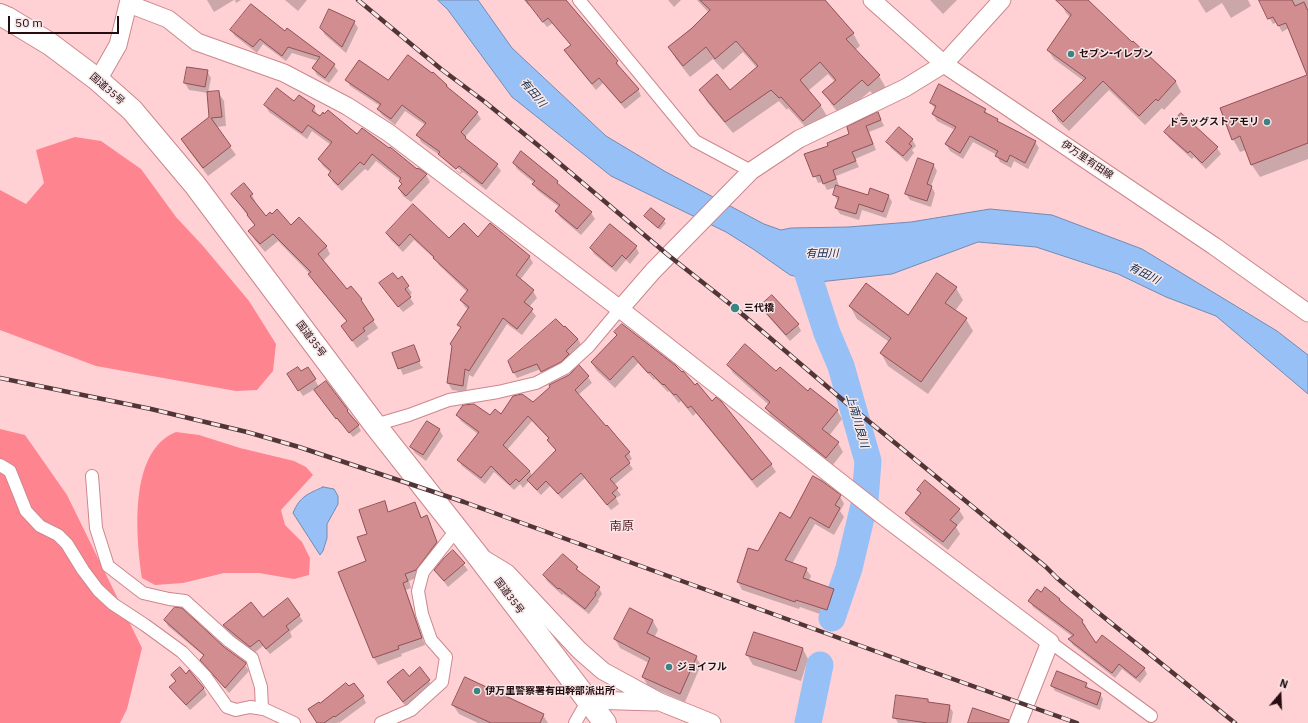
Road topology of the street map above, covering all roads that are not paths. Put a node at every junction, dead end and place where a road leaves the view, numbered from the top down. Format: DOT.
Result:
graph roads {
  1 [pos="579,0"];
  2 [pos="872,0"];
  3 [pos="1002,0"];
  4 [pos="128,2"];
  5 [pos="0,15"];
  6 [pos="944,64"];
  7 [pos="98,80"];
  8 [pos="751,171"];
  9 [pos="620,308"];
  10 [pos="1306,309"];
  11 [pos="375,425"];
  12 [pos="0,465"];
  13 [pos="92,476"];
  14 [pos="457,529"];
  15 [pos="478,556"];
  16 [pos="1050,642"];
  17 [pos="588,700"];
  18 [pos="660,702"];
  19 [pos="262,709"];
  20 [pos="1151,716"];
  21 [pos="294,723"];
  22 [pos="381,723"];
  23 [pos="575,723"];
  24 [pos="606,723"];
  25 [pos="712,723"];
  26 [pos="1018,723"];
  1 -- 8 [label="street"];
  2 -- 6 [label="street, 伊万里有田線"];
  3 -- 6 [label="street"];
  4 -- 7 [label="street"];
  4 -- 9 [label="street"];
  5 -- 7 [label="highway, 国道35号"];
  6 -- 8 [label="street"];
  6 -- 10 [label="street, 伊万里有田線"];
  7 -- 11 [label="highway, 国道35号"];
  8 -- 9 [label="street"];
  9 -- 11 [label="street"];
  9 -- 16 [label="street"];
  11 -- 14 [label="highway, 国道35号"];
  12 -- 19 [label="street"];
  13 -- 19 [label="street"];
  14 -- 15 [label="highway, 国道35号"];
  14 -- 22 [label="street"];
  15 -- 17 [label="highway, 国道35号"];
  15 -- 18 [label="street"];
  16 -- 20 [label="street"];
  16 -- 26 [label="street"];
  17 -- 18 [label="street"];
  17 -- 23 [label="street"];
  17 -- 24 [label="highway, 国道35号"];
  18 -- 25 [label="street"];
  19 -- 21 [label="street"];
}
